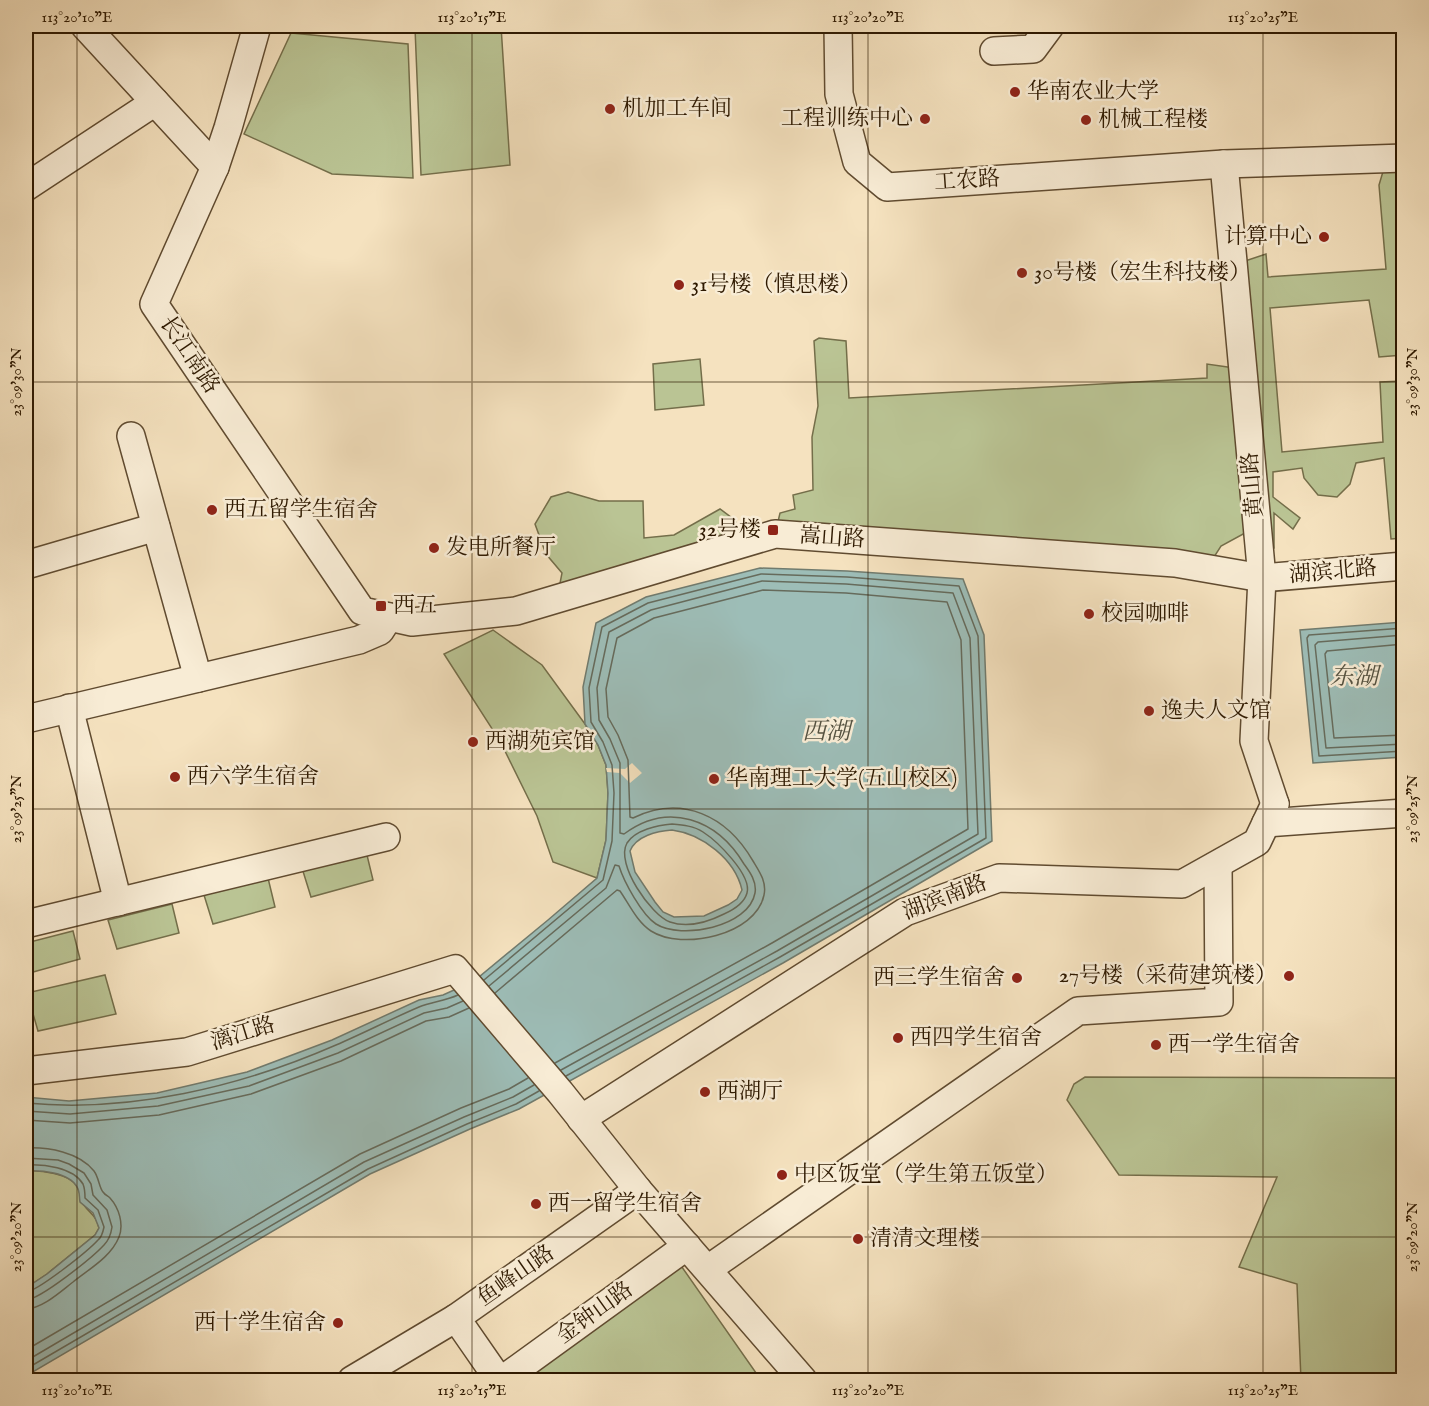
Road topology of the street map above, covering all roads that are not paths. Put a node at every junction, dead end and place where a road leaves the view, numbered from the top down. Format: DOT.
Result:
graph roads {
  1 [pos="85,26"];
  2 [pos="242,26"];
  3 [pos="257,26"];
  4 [pos="837,26"];
  5 [pos="1050,26"];
  6 [pos="994,51"];
  7 [pos="155,102"];
  8 [pos="228,128"];
  9 [pos="1404,158"];
  10 [pos="1224,164"];
  11 [pos="215,167"];
  12 [pos="26,188"];
  13 [pos="131,436"];
  14 [pos="156,527"];
  15 [pos="26,565"];
  16 [pos="1404,566"];
  17 [pos="1262,578"];
  18 [pos="401,619"];
  19 [pos="198,678"];
  20 [pos="69,708"];
  21 [pos="26,718"];
  22 [pos="1404,795"];
  23 [pos="1404,813"];
  24 [pos="1271,814"];
  25 [pos="386,837"];
  26 [pos="1218,865"];
  27 [pos="118,902"];
  28 [pos="26,924"];
  29 [pos="26,1071"];
  30 [pos="582,1119"];
  31 [pos="638,1190"];
  32 [pos="687,1246"];
  33 [pos="708,1269"];
  34 [pos="456,1318"];
  35 [pos="352,1380"];
  36 [pos="501,1380"];
  37 [pos="802,1380"];
  1 -- 7 [label="street"];
  2 -- 8 [label="street"];
  3 -- 8 [label="street, 长江南路"];
  4 -- 10 [label="street, 工农路"];
  5 -- 6 [label="street"];
  7 -- 11 [label="street"];
  7 -- 12 [label="street"];
  8 -- 11 [label="street, 长江南路"];
  9 -- 10 [label="street, 工农路"];
  10 -- 17 [label="street, 黄山路"];
  11 -- 18 [label="street, 长江南路"];
  13 -- 14 [label="street"];
  14 -- 15 [label="street"];
  14 -- 19 [label="street"];
  16 -- 17 [label="street, 湖滨北路"];
  17 -- 18 [label="street, 嵩山路"];
  17 -- 24 [label="street, 黄山路"];
  18 -- 19 [label="street"];
  19 -- 20 [label="street"];
  20 -- 21 [label="street"];
  20 -- 27 [label="street"];
  22 -- 24 [label="street"];
  23 -- 24 [label="street"];
  24 -- 26 [label="street, 湖滨南路"];
  25 -- 27 [label="street"];
  26 -- 30 [label="street, 湖滨南路"];
  26 -- 33 [label="street"];
  27 -- 28 [label="street"];
  29 -- 30 [label="street, 漓江路"];
  30 -- 31 [label="street"];
  31 -- 32 [label="street"];
  31 -- 34 [label="street, 鱼峰山路"];
  32 -- 33 [label="street"];
  32 -- 36 [label="street, 金钟山路"];
  33 -- 37 [label="street"];
  34 -- 35 [label="street"];
  34 -- 36 [label="street, 鱼峰山路"];
}
